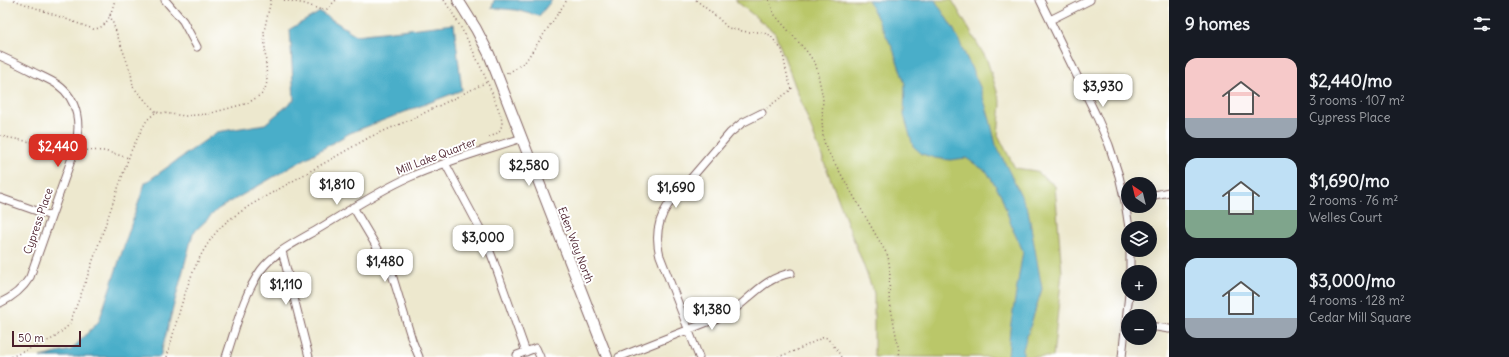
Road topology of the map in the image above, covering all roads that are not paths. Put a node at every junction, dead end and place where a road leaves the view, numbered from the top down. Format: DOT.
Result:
graph roads {
  1 [pos="165,0"];
  2 [pos="458,0"];
  3 [pos="1040,0"];
  4 [pos="1090,0"];
  5 [pos="1050,20"];
  6 [pos="197,46"];
  7 [pos="0,56"];
  8 [pos="762,113"];
  9 [pos="522,138"];
  10 [pos="444,163"];
  11 [pos="1121,183"];
  12 [pos="1169,192"];
  13 [pos="1157,195"];
  14 [pos="0,198"];
  15 [pos="353,207"];
  16 [pos="51,216"];
  17 [pos="282,251"];
  18 [pos="792,273"];
  19 [pos="0,303"];
  20 [pos="1157,327"];
  21 [pos="1169,329"];
  22 [pos="689,330"];
  23 [pos="1124,345"];
  24 [pos="526,352"];
  25 [pos="226,357"];
  26 [pos="309,357"];
  27 [pos="419,357"];
  28 [pos="517,357"];
  29 [pos="540,357"];
  30 [pos="607,357"];
  31 [pos="619,357"];
  32 [pos="699,357"];
  33 [pos="1122,357"];
  1 -- 6 [label="street"];
  2 -- 9 [label="street, Eden Way North"];
  3 -- 5 [label="street"];
  4 -- 5 [label="street"];
  5 -- 11 [label="street"];
  7 -- 16 [label="street, Cypress Place"];
  8 -- 22 [label="street"];
  9 -- 10 [label="street, Mill Lake Quarter"];
  9 -- 30 [label="street, Eden Way North"];
  10 -- 15 [label="street, Mill Lake Quarter"];
  10 -- 24 [label="street"];
  12 -- 13 [label="street"];
  14 -- 16 [label="street"];
  15 -- 17 [label="street, Mill Lake Quarter"];
  15 -- 27 [label="street"];
  16 -- 19 [label="street, Cypress Place"];
  17 -- 25 [label="street, Mill Lake Quarter"];
  17 -- 26 [label="street"];
  18 -- 22 [label="street"];
  20 -- 21 [label="street"];
  22 -- 31 [label="street"];
  22 -- 32 [label="street"];
  23 -- 33 [label="street"];
  24 -- 28 [label="street"];
  24 -- 29 [label="street"];
}
